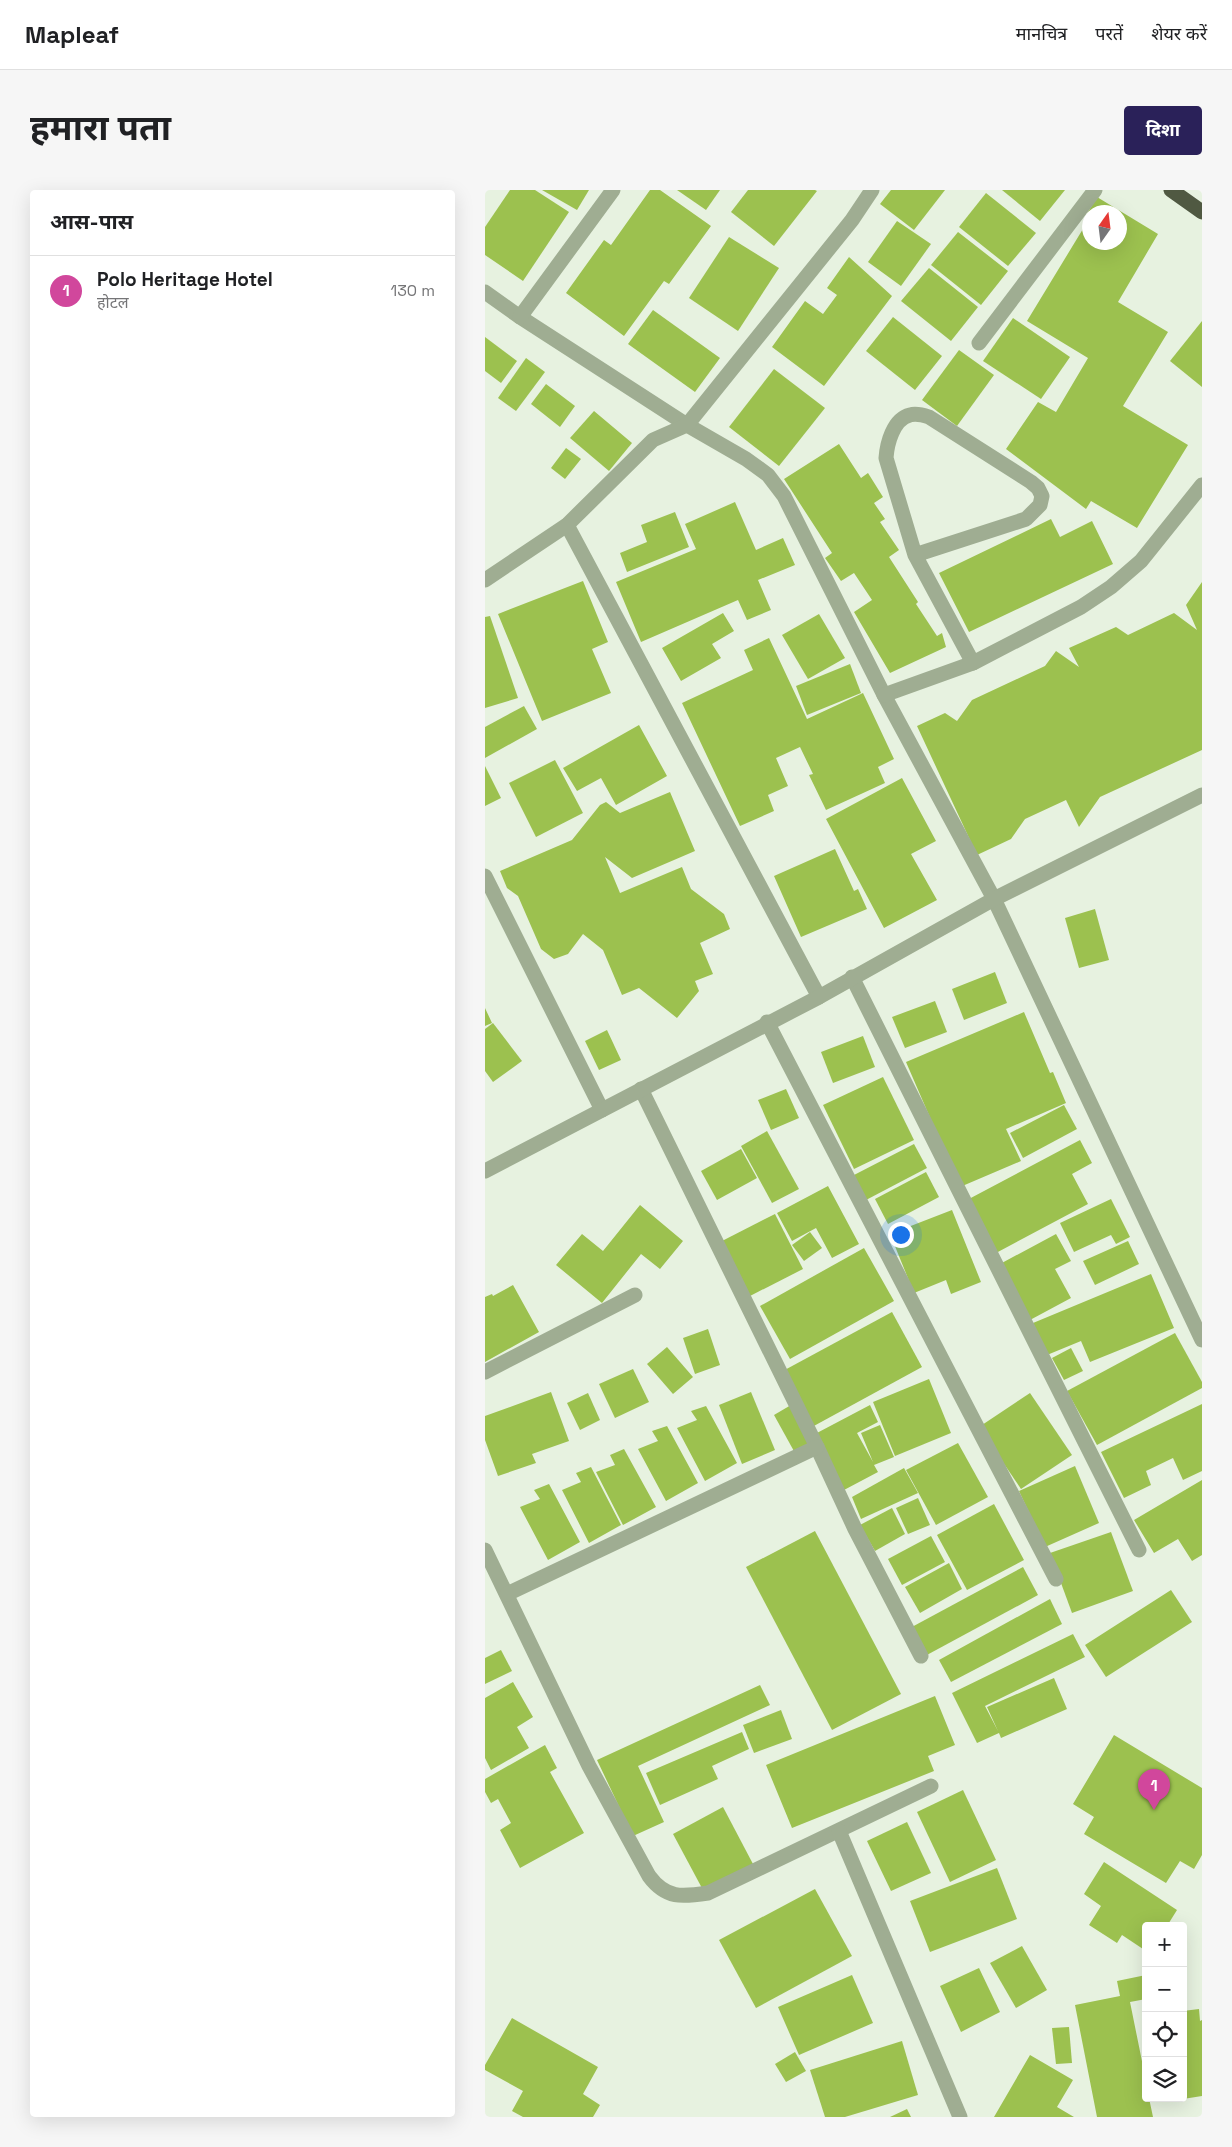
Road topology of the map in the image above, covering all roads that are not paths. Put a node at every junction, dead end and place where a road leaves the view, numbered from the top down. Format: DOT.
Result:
graph roads {
  1 [pos="613,190"];
  2 [pos="872,190"];
  3 [pos="1095,190"];
  4 [pos="1171,190"];
  5 [pos="1202,212"];
  6 [pos="485,292"];
  7 [pos="520,317"];
  8 [pos="979,343"];
  9 [pos="687,425"];
  10 [pos="1202,484"];
  11 [pos="1197,502"];
  12 [pos="567,525"];
  13 [pos="915,555"];
  14 [pos="485,580"];
  15 [pos="973,663"];
  16 [pos="884,695"];
  17 [pos="1202,795"];
  18 [pos="485,877"];
  19 [pos="994,899"];
  20 [pos="852,978"];
  21 [pos="819,997"];
  22 [pos="767,1022"];
  23 [pos="641,1089"];
  24 [pos="602,1110"];
  25 [pos="485,1171"];
  26 [pos="635,1295"];
  27 [pos="1202,1340"];
  28 [pos="485,1372"];
  29 [pos="817,1447"];
  30 [pos="485,1550"];
  31 [pos="1139,1550"];
  32 [pos="1055,1579"];
  33 [pos="507,1594"];
  34 [pos="921,1656"];
  35 [pos="931,1786"];
  36 [pos="839,1831"];
  37 [pos="960,2117"];
  1 -- 7 [label="street"];
  2 -- 9 [label="street"];
  3 -- 8 [label="street"];
  4 -- 5 [label="highway"];
  6 -- 7 [label="street"];
  7 -- 9 [label="street"];
  9 -- 12 [label="street"];
  9 -- 16 [label="street"];
  10 -- 11 [label="street"];
  11 -- 15 [label="street"];
  12 -- 14 [label="street"];
  12 -- 21 [label="street"];
  13 -- 13 [label="street"];
  13 -- 15 [label="street"];
  15 -- 16 [label="street"];
  16 -- 19 [label="street"];
  17 -- 19 [label="street"];
  18 -- 24 [label="street"];
  19 -- 20 [label="street"];
  19 -- 27 [label="street"];
  20 -- 21 [label="street"];
  20 -- 31 [label="street"];
  21 -- 22 [label="street"];
  22 -- 23 [label="street"];
  22 -- 32 [label="street"];
  23 -- 24 [label="street"];
  23 -- 29 [label="street"];
  24 -- 25 [label="street"];
  26 -- 28 [label="street"];
  29 -- 33 [label="street"];
  29 -- 34 [label="street"];
  30 -- 33 [label="street"];
  33 -- 36 [label="street"];
  35 -- 36 [label="street"];
  36 -- 37 [label="street"];
}
